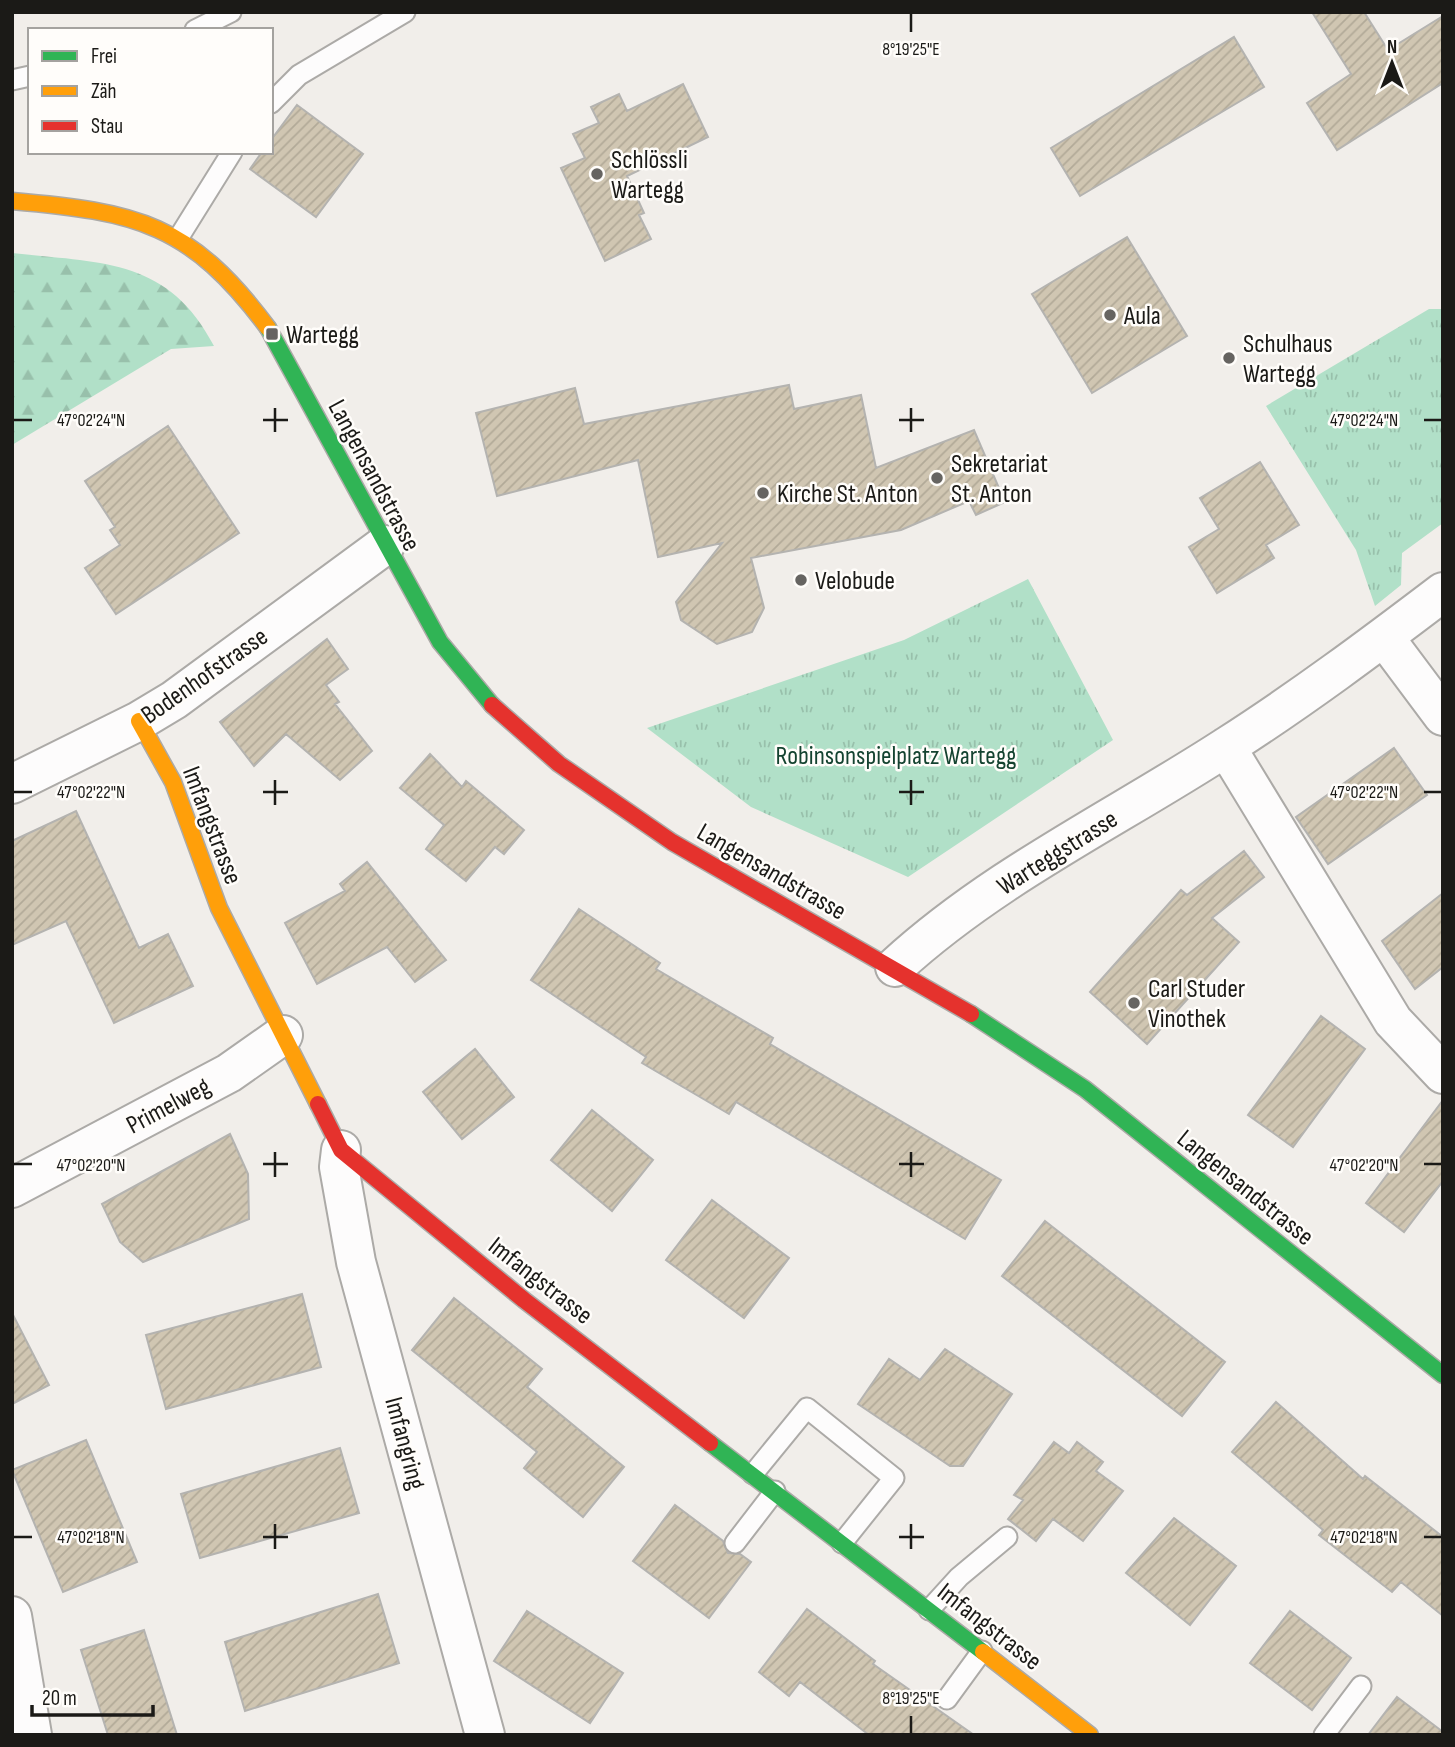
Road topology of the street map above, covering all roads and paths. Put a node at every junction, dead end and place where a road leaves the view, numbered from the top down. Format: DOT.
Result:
graph roads {
  1 [pos="232,12"];
  2 [pos="405,12"];
  3 [pos="199,28"];
  4 [pos="273,101"];
  5 [pos="231,154"];
  6 [pos="12,201"];
  7 [pos="179,237"];
  8 [pos="385,545"];
  9 [pos="1443,592"];
  10 [pos="1384,636"];
  11 [pos="1443,716"];
  12 [pos="139,721"];
  13 [pos="1226,747"];
  14 [pos="12,784"];
  15 [pos="895,967"];
  16 [pos="283,1035"];
  17 [pos="1443,1074"];
  18 [pos="341,1150"];
  19 [pos="12,1188"];
  20 [pos="1443,1375"];
  21 [pos="753,1474"];
  22 [pos="775,1491"];
  23 [pos="1007,1537"];
  24 [pos="735,1543"];
  25 [pos="842,1543"];
  26 [pos="929,1610"];
  27 [pos="12,1616"];
  28 [pos="982,1651"];
  29 [pos="1361,1686"];
  30 [pos="947,1699"];
  31 [pos="32,1735"];
  32 [pos="485,1735"];
  33 [pos="1090,1735"];
  34 [pos="1324,1735"];
  1 -- 3 [label="lane"];
  2 -- 4 [label="lane"];
  5 -- 7 [label="lane"];
  6 -- 7 [label="street, Langensandstrasse"];
  7 -- 8 [label="street, Langensandstrasse"];
  8 -- 12 [label="street, Bodenhofstrasse"];
  8 -- 15 [label="street, Langensandstrasse"];
  9 -- 10 [label="street, Warteggstrasse"];
  10 -- 11 [label="street"];
  10 -- 13 [label="street, Warteggstrasse"];
  12 -- 14 [label="street, Bodenhofstrasse"];
  12 -- 16 [label="street, Imfangstrasse"];
  13 -- 15 [label="street, Warteggstrasse"];
  13 -- 17 [label="street"];
  15 -- 20 [label="street, Langensandstrasse"];
  16 -- 18 [label="street, Imfangstrasse"];
  16 -- 19 [label="street, Primelweg"];
  18 -- 21 [label="street, Imfangstrasse"];
  18 -- 32 [label="street, Imfangring"];
  21 -- 22 [label="street, Imfangstrasse"];
  21 -- 25 [label="lane"];
  22 -- 24 [label="lane"];
  22 -- 25 [label="street, Imfangstrasse"];
  23 -- 26 [label="lane"];
  25 -- 26 [label="street, Imfangstrasse"];
  26 -- 28 [label="street, Imfangstrasse"];
  27 -- 31 [label="street"];
  28 -- 30 [label="lane"];
  28 -- 33 [label="street, Imfangstrasse"];
  29 -- 34 [label="lane"];
}
